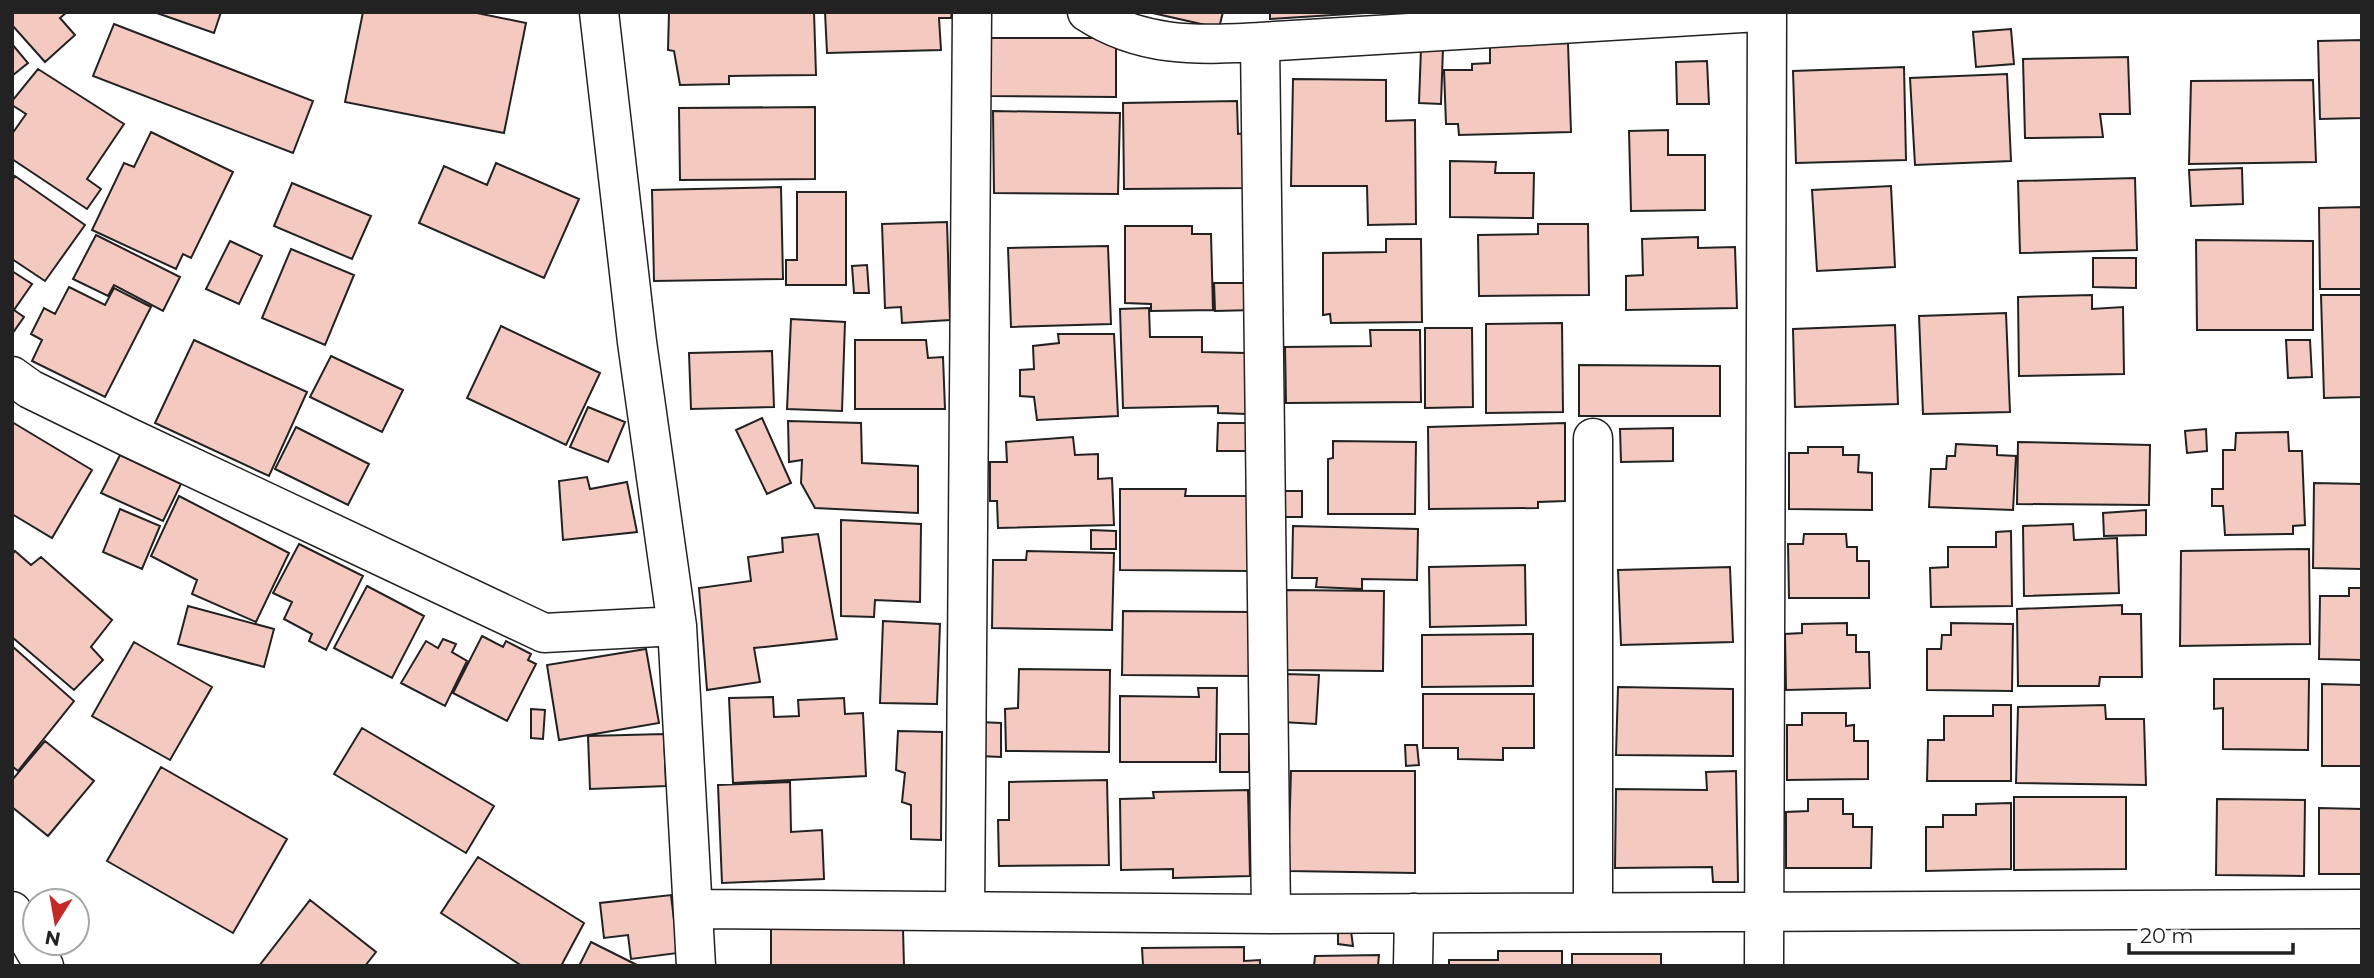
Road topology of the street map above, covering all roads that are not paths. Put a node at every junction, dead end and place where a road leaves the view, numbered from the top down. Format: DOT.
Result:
graph roads {
  1 [pos="598,12"];
  2 [pos="972,12"];
  3 [pos="1087,12"];
  4 [pos="1758,12"];
  5 [pos="1768,12"];
  6 [pos="1561,18"];
  7 [pos="1260,43"];
  8 [pos="12,376"];
  9 [pos="1593,438"];
  10 [pos="677,626"];
  11 [pos="694,909"];
  12 [pos="2362,909"];
  13 [pos="1764,910"];
  14 [pos="12,911"];
  15 [pos="965,911"];
  16 [pos="1593,912"];
  17 [pos="1413,913"];
  18 [pos="1271,914"];
  19 [pos="44,966"];
  20 [pos="696,966"];
  21 [pos="1413,966"];
  22 [pos="1764,966"];
  1 -- 10 [label="street"];
  2 -- 15 [label="street"];
  3 -- 7 [label="street"];
  4 -- 6 [label="street"];
  5 -- 13 [label="street"];
  6 -- 7 [label="street"];
  7 -- 18 [label="street"];
  8 -- 10 [label="street"];
  9 -- 16 [label="street"];
  10 -- 11 [label="street"];
  11 -- 15 [label="street"];
  11 -- 20 [label="street"];
  12 -- 13 [label="street"];
  13 -- 16 [label="street"];
  13 -- 22 [label="street"];
  14 -- 19 [label="street"];
  15 -- 18 [label="street"];
  16 -- 17 [label="street"];
  17 -- 18 [label="street"];
  17 -- 21 [label="street"];
}
